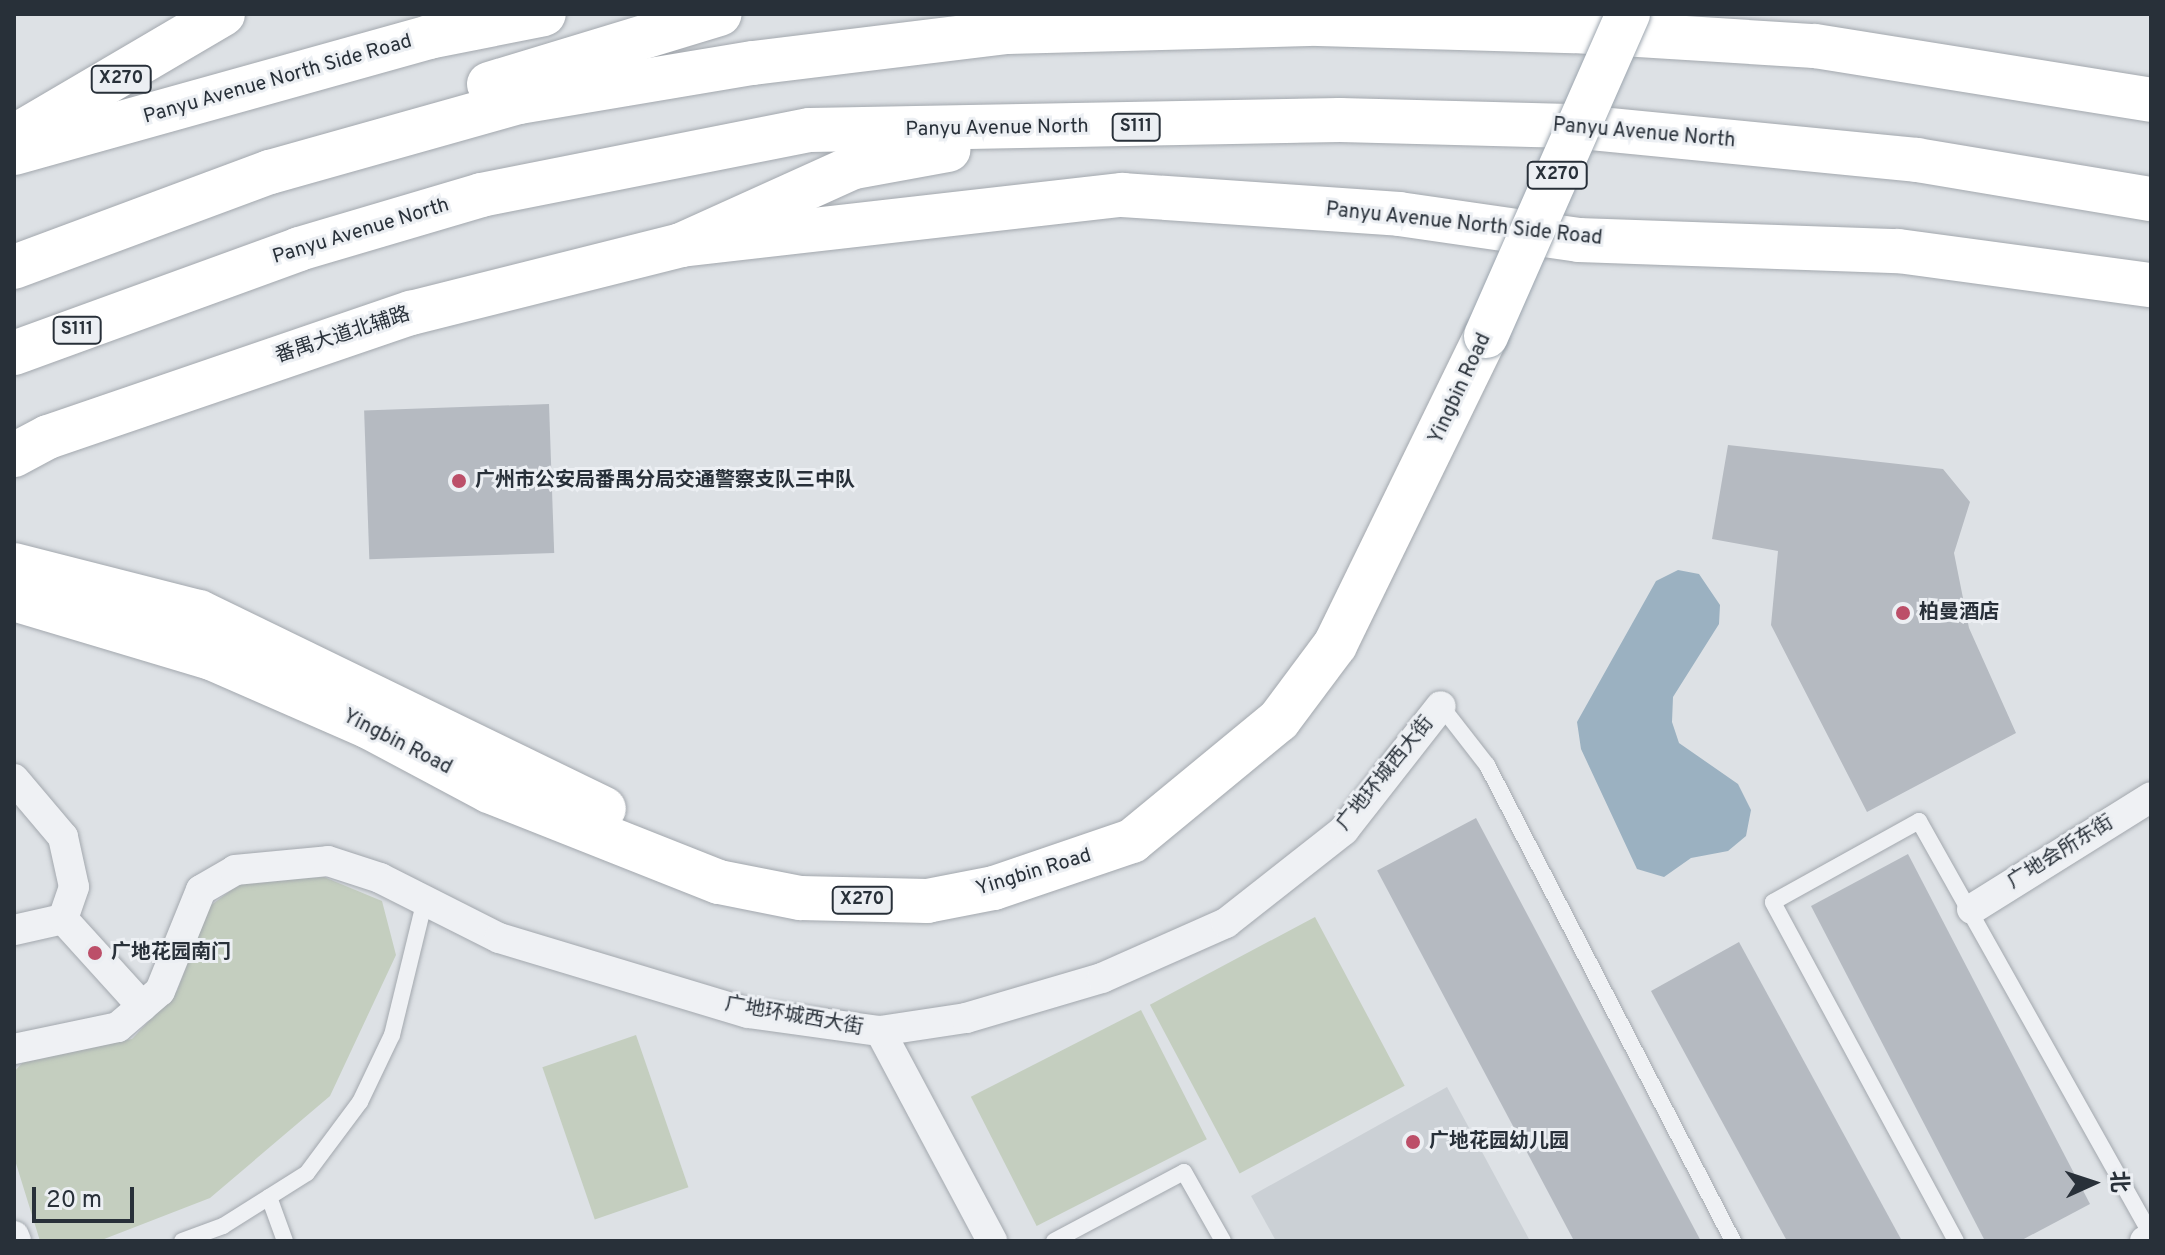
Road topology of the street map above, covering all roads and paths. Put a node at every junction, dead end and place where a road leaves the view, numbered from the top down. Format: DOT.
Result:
graph roads {
  1 [pos="223,14"];
  2 [pos="544,14"];
  3 [pos="720,14"];
  4 [pos="1628,14"];
  5 [pos="2151,100"];
  6 [pos="1061,129"];
  7 [pos="14,136"];
  8 [pos="14,153"];
  9 [pos="270,172"];
  10 [pos="2151,199"];
  11 [pos="681,245"];
  12 [pos="14,267"];
  13 [pos="2151,285"];
  14 [pos="14,353"];
  15 [pos="14,455"];
  16 [pos="14,565"];
  17 [pos="14,599"];
  18 [pos="1441,706"];
  19 [pos="14,779"];
  20 [pos="2148,806"];
  21 [pos="425,900"];
  22 [pos="869,901"];
  23 [pos="1972,909"];
  24 [pos="63,919"];
  25 [pos="14,930"];
  26 [pos="142,1006"];
  27 [pos="880,1031"];
  28 [pos="14,1049"];
  29 [pos="269,1197"];
  30 [pos="2151,1236"];
  31 [pos="182,1241"];
  32 [pos="285,1241"];
  33 [pos="992,1241"];
  34 [pos="1054,1241"];
  35 [pos="1223,1241"];
  36 [pos="1733,1241"];
  37 [pos="1956,1241"];
  38 [pos="2145,1241"];
  1 -- 7 [label="main road, X270"];
  2 -- 8 [label="main road, Panyu Avenue North Side Road"];
  3 -- 9 [label="main road"];
  4 -- 22 [label="main road, Yingbin Road / X270, bridge"];
  5 -- 9 [label="main road"];
  6 -- 10 [label="main road, Panyu Avenue North / S111"];
  6 -- 11 [label="main road"];
  6 -- 14 [label="main road, Panyu Avenue North / S111"];
  9 -- 12 [label="main road"];
  11 -- 13 [label="main road, Panyu Avenue North Side Road"];
  11 -- 15 [label="main road, 番禺大道北辅路"];
  16 -- 22 [label="main road"];
  17 -- 22 [label="main road, Yingbin Road / X270"];
  18 -- 27 [label="street, 广地环城西大街"];
  18 -- 36 [label="lane"];
  19 -- 24 [label="street"];
  20 -- 23 [label="street, 广地会所东街"];
  21 -- 26 [label="street, 广地环城西大街"];
  21 -- 27 [label="street, 广地环城西大街"];
  21 -- 29 [label="lane"];
  23 -- 30 [label="lane"];
  23 -- 37 [label="lane"];
  24 -- 25 [label="street"];
  24 -- 26 [label="street"];
  26 -- 28 [label="street, 广地环城西大街"];
  27 -- 33 [label="street"];
  29 -- 31 [label="lane"];
  29 -- 32 [label="lane"];
  30 -- 38 [label="street"];
  34 -- 35 [label="lane"];
}
